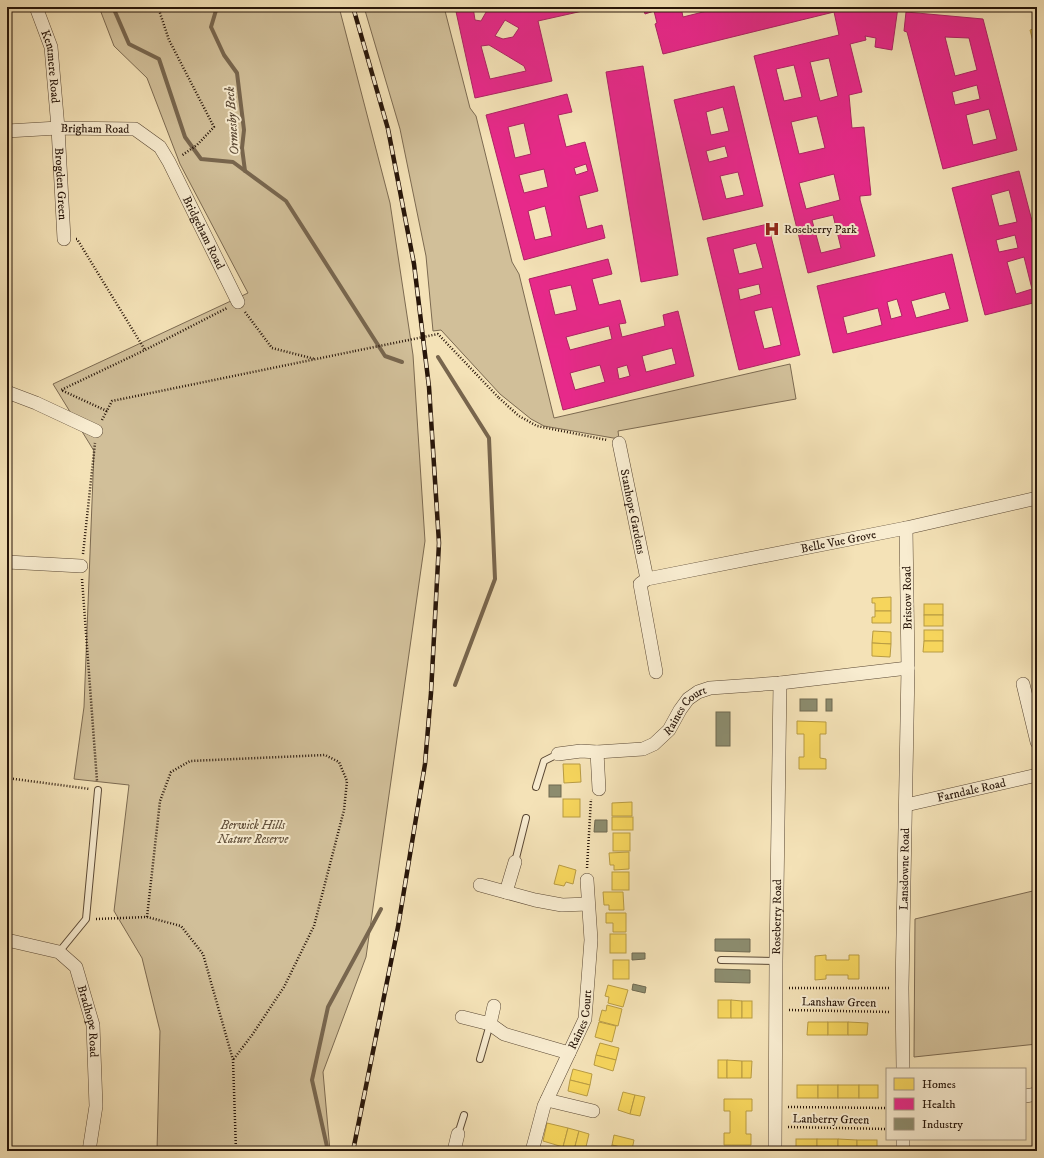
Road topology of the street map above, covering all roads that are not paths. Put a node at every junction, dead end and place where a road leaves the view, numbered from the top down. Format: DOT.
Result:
graph roads {
  1 [pos="36,7"];
  2 [pos="58,128"];
  3 [pos="7,131"];
  4 [pos="169,162"];
  5 [pos="64,239"];
  6 [pos="238,302"];
  7 [pos="7,392"];
  8 [pos="96,431"];
  9 [pos="619,443"];
  10 [pos="1037,498"];
  11 [pos="906,528"];
  12 [pos="7,562"];
  13 [pos="81,566"];
  14 [pos="643,582"];
  15 [pos="908,668"];
  16 [pos="656,672"];
  17 [pos="780,683"];
  18 [pos="1023,684"];
  19 [pos="1037,742"];
  20 [pos="598,752"];
  21 [pos="558,754"];
  22 [pos="1037,775"];
  23 [pos="536,787"];
  24 [pos="98,790"];
  25 [pos="595,792"];
  26 [pos="906,805"];
  27 [pos="526,818"];
  28 [pos="515,862"];
  29 [pos="587,880"];
  30 [pos="480,885"];
  31 [pos="506,892"];
  32 [pos="588,904"];
  33 [pos="7,940"];
  34 [pos="59,952"];
  35 [pos="722,960"];
  36 [pos="776,961"];
  37 [pos="494,1006"];
  38 [pos="462,1017"];
  39 [pos="490,1024"];
  40 [pos="569,1053"];
  41 [pos="480,1059"];
  42 [pos="903,1068"];
  43 [pos="1037,1094"];
  44 [pos="1026,1096"];
  45 [pos="547,1100"];
  46 [pos="594,1111"];
  47 [pos="464,1115"];
  48 [pos="458,1134"];
  49 [pos="903,1140"];
  50 [pos="89,1151"];
  51 [pos="454,1151"];
  52 [pos="532,1151"];
  53 [pos="775,1151"];
  54 [pos="903,1151"];
  1 -- 2 [label="street, Kentmere Road"];
  2 -- 3 [label="street, Brigham Road"];
  2 -- 4 [label="street, Brigham Road"];
  2 -- 5 [label="street, Brogden Green"];
  4 -- 6 [label="street, Bridgeham Road"];
  7 -- 8 [label="street"];
  9 -- 14 [label="street, Stanhope Gardens"];
  10 -- 11 [label="street, Belle Vue Grove"];
  11 -- 14 [label="street, Belle Vue Grove"];
  11 -- 15 [label="street, Bristow Road"];
  12 -- 13 [label="street"];
  14 -- 16 [label="street, Stanhope Gardens"];
  15 -- 17 [label="street, Raines Court"];
  15 -- 26 [label="street, Lansdowne Road"];
  17 -- 20 [label="street, Raines Court"];
  17 -- 36 [label="street, Roseberry Road"];
  18 -- 19 [label="street"];
  20 -- 21 [label="street, Raines Court"];
  20 -- 25 [label="street"];
  21 -- 23 [label="lane"];
  22 -- 26 [label="street, Farndale Road"];
  24 -- 34 [label="lane"];
  26 -- 42 [label="street, Lansdowne Road"];
  27 -- 28 [label="lane"];
  28 -- 31 [label="street"];
  29 -- 32 [label="street, Raines Court"];
  30 -- 31 [label="street"];
  31 -- 32 [label="street"];
  32 -- 40 [label="street, Raines Court"];
  33 -- 34 [label="street, Bradhope Road"];
  34 -- 50 [label="street, Bradhope Road"];
  35 -- 36 [label="lane"];
  36 -- 53 [label="street, Roseberry Road"];
  37 -- 39 [label="street"];
  38 -- 39 [label="street"];
  39 -- 40 [label="street"];
  39 -- 41 [label="lane"];
  40 -- 45 [label="street, Raines Court"];
  43 -- 44 [label="street"];
  45 -- 46 [label="street"];
  45 -- 52 [label="street, Raines Court"];
  47 -- 48 [label="lane"];
  48 -- 51 [label="street"];
  49 -- 54 [label="street"];
}
